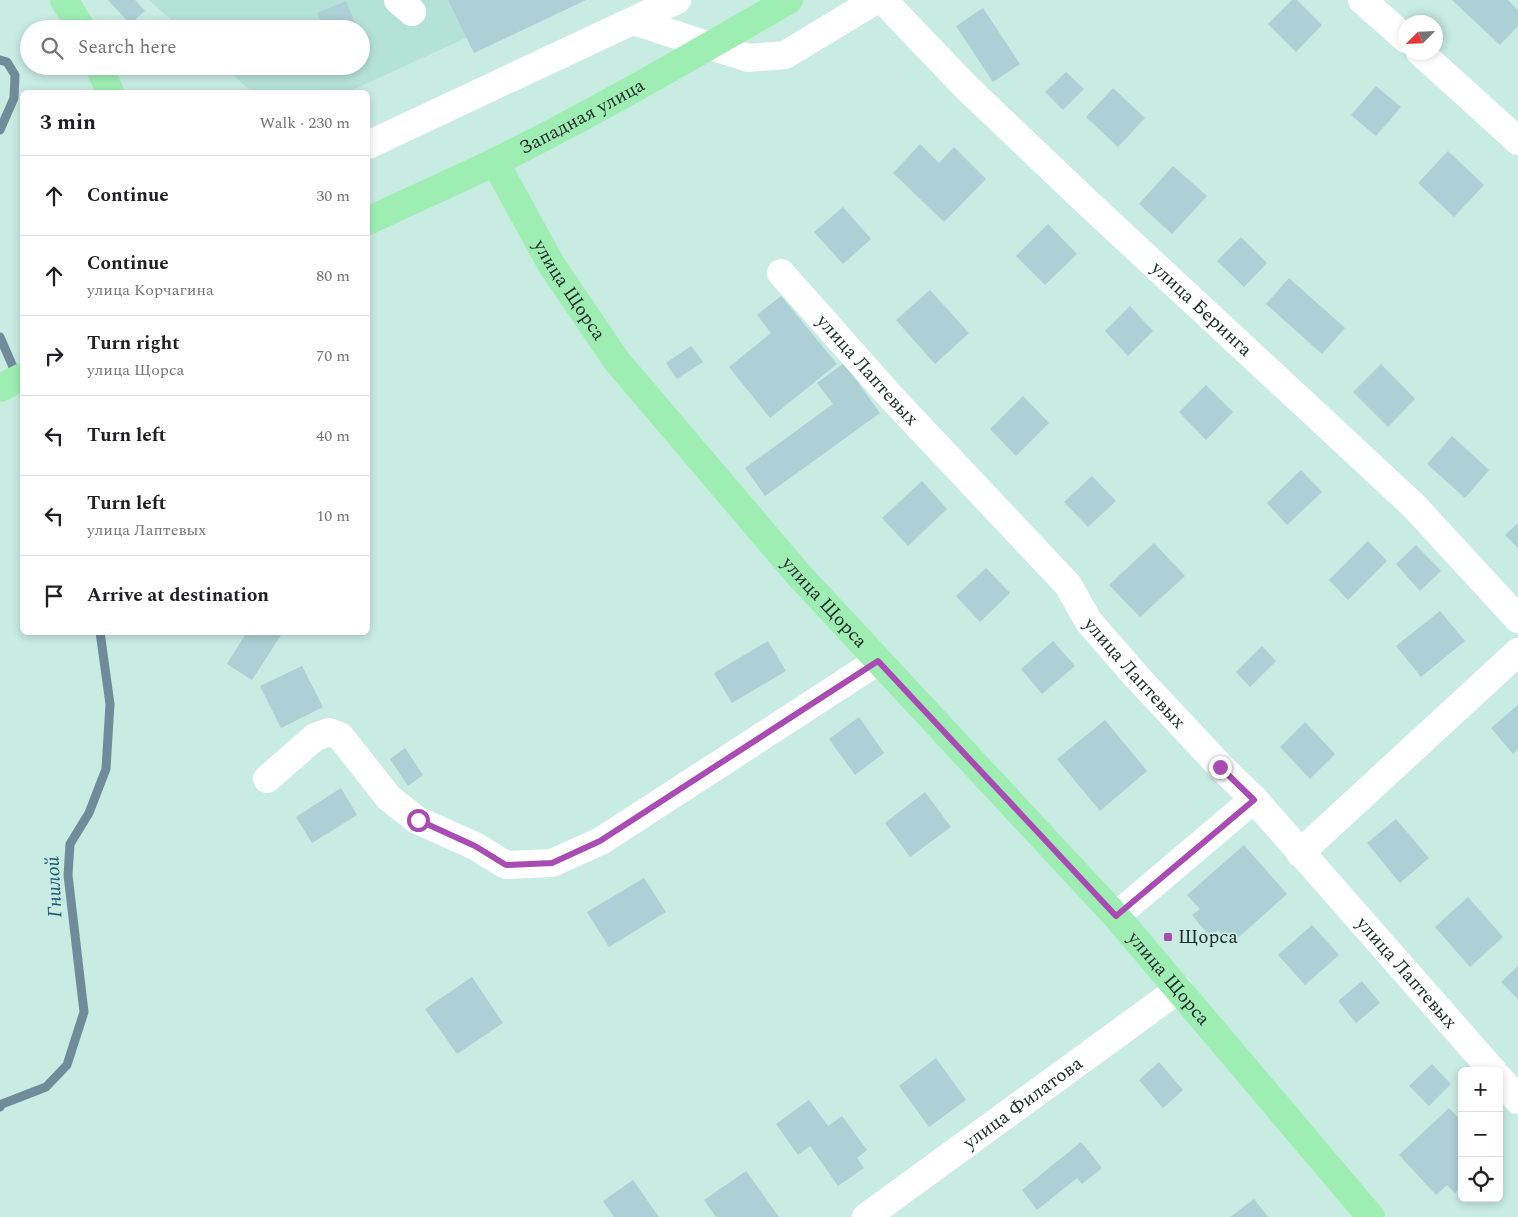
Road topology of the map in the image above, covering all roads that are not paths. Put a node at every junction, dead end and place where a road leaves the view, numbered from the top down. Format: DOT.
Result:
graph roads {
  1 [pos="64,0"];
  2 [pos="677,0"];
  3 [pos="789,0"];
  4 [pos="876,0"];
  5 [pos="883,0"];
  6 [pos="1362,0"];
  7 [pos="76,20"];
  8 [pos="633,21"];
  9 [pos="1398,32"];
  10 [pos="1429,60"];
  11 [pos="102,75"];
  12 [pos="109,90"];
  13 [pos="1518,141"];
  14 [pos="370,144"];
  15 [pos="495,162"];
  16 [pos="370,220"];
  17 [pos="781,273"];
  18 [pos="20,378"];
  19 [pos="0,388"];
  20 [pos="1518,619"];
  21 [pos="1518,652"];
  22 [pos="878,661"];
  23 [pos="267,779"];
  24 [pos="1254,800"];
  25 [pos="1300,853"];
  26 [pos="1116,916"];
  27 [pos="1179,989"];
  28 [pos="1490,1067"];
  29 [pos="1503,1083"];
  30 [pos="1518,1100"];
  31 [pos="866,1217"];
  32 [pos="1371,1217"];
  1 -- 7 [label="main road"];
  2 -- 8 [label="street"];
  3 -- 15 [label="main road, Западная улица"];
  4 -- 8 [label="street"];
  5 -- 20 [label="street, улица Беринга"];
  6 -- 9 [label="street"];
  8 -- 14 [label="street"];
  10 -- 13 [label="street"];
  11 -- 12 [label="main road"];
  15 -- 16 [label="main road, Западная улица"];
  15 -- 22 [label="main road, улица Щорса"];
  17 -- 24 [label="street, улица Лаптевых"];
  18 -- 19 [label="main road"];
  21 -- 25 [label="street"];
  22 -- 23 [label="street"];
  22 -- 26 [label="main road, улица Щорса"];
  24 -- 25 [label="street, улица Лаптевых"];
  24 -- 26 [label="street"];
  25 -- 28 [label="street, улица Лаптевых"];
  26 -- 27 [label="main road, улица Щорса"];
  27 -- 31 [label="street, улица Филатова"];
  27 -- 32 [label="main road, улица Щорса"];
  29 -- 30 [label="street"];
}
